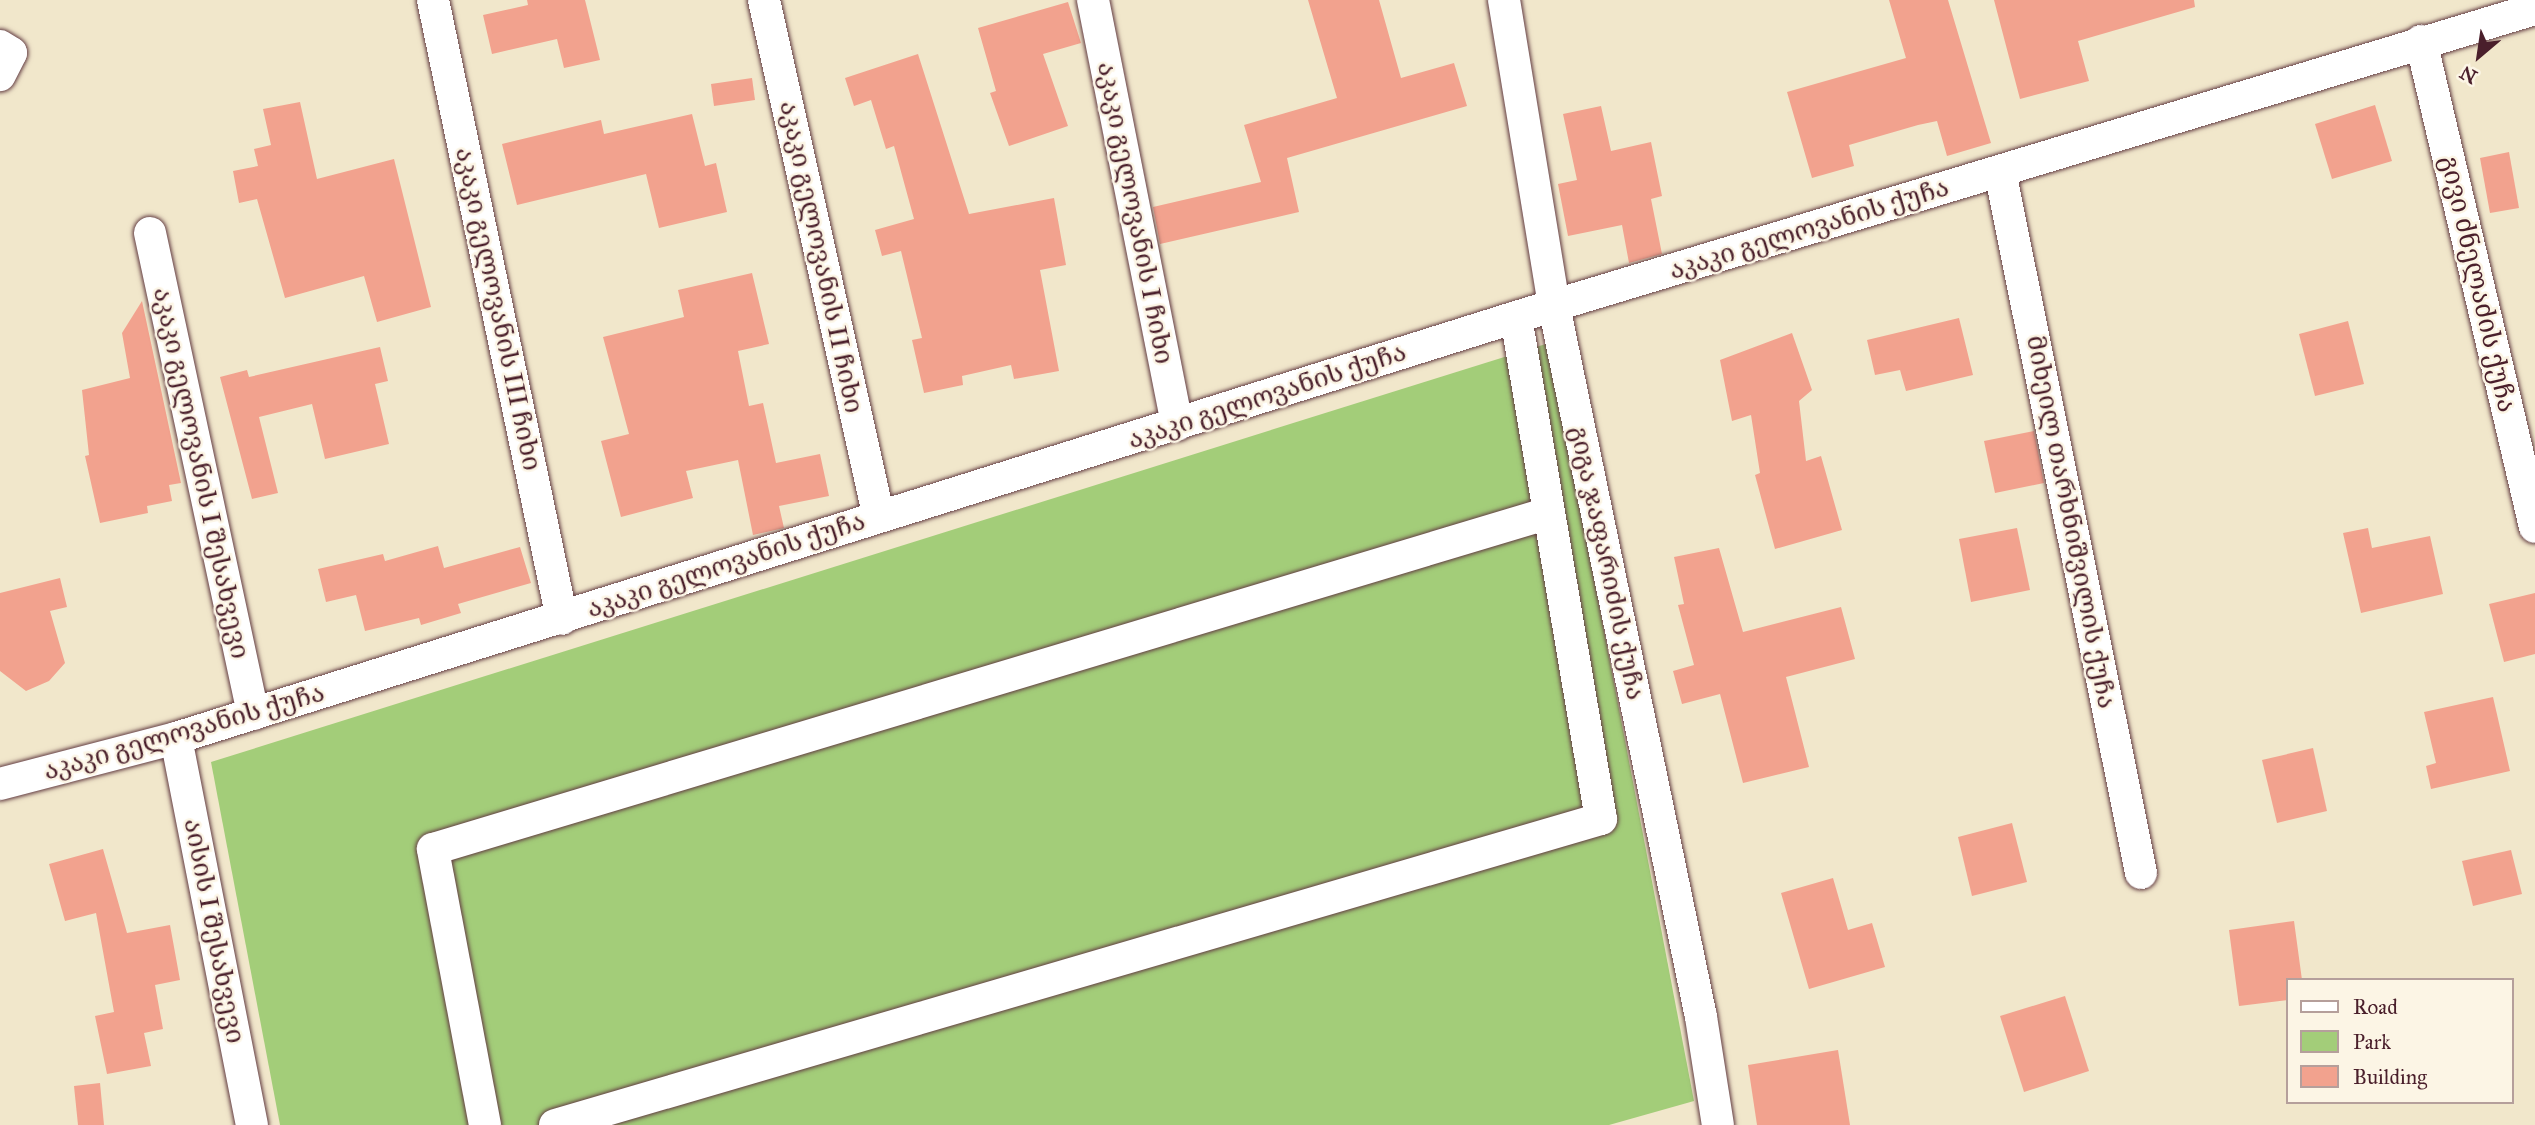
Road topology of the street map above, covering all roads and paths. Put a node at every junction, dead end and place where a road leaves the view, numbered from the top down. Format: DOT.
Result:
graph roads {
  1 [pos="433,0"];
  2 [pos="764,0"];
  3 [pos="1093,0"];
  4 [pos="1504,0"];
  5 [pos="2535,9"];
  6 [pos="2421,41"];
  7 [pos="0,46"];
  8 [pos="0,75"];
  9 [pos="2000,171"];
  10 [pos="150,233"];
  11 [pos="1554,306"];
  12 [pos="1516,317"];
  13 [pos="1177,425"];
  14 [pos="1549,513"];
  15 [pos="878,514"];
  16 [pos="2535,527"];
  17 [pos="562,619"];
  18 [pos="253,714"];
  19 [pos="176,738"];
  20 [pos="0,784"];
  21 [pos="2141,873"];
  22 [pos="253,1125"];
  23 [pos="485,1125"];
  24 [pos="555,1125"];
  25 [pos="1718,1125"];
  1 -- 17 [label="street, აკაკი გელოვანის III ჩიხი"];
  2 -- 15 [label="street, აკაკი გელოვანის II ჩიხი"];
  3 -- 13 [label="street, აკაკი გელოვანის I ჩიხი"];
  4 -- 11 [label="street, გიგა ჯაფარიძის ქუჩა"];
  5 -- 6 [label="street, აკაკი გელოვანის ქუჩა"];
  6 -- 9 [label="street, აკაკი გელოვანის ქუჩა"];
  6 -- 16 [label="street, გივი ძნელაძის ქუჩა"];
  7 -- 8 [label="street"];
  9 -- 11 [label="street, აკაკი გელოვანის ქუჩა"];
  9 -- 21 [label="street, მიხეილ თარხნიშვილის ქუჩა"];
  10 -- 18 [label="street, აკაკი გელოვანის I შესახვევი"];
  11 -- 12 [label="street, აკაკი გელოვანის ქუჩა"];
  11 -- 25 [label="street, გიგა ჯაფარიძის ქუჩა"];
  12 -- 13 [label="street, აკაკი გელოვანის ქუჩა"];
  12 -- 14 [label="street"];
  13 -- 15 [label="street, აკაკი გელოვანის ქუჩა"];
  14 -- 23 [label="street"];
  14 -- 24 [label="street"];
  15 -- 17 [label="street, აკაკი გელოვანის ქუჩა"];
  17 -- 18 [label="street, აკაკი გელოვანის ქუჩა"];
  18 -- 19 [label="street, აკაკი გელოვანის ქუჩა"];
  19 -- 20 [label="street, აკაკი გელოვანის ქუჩა"];
  19 -- 22 [label="street, აისის I შესახვევი"];
}
